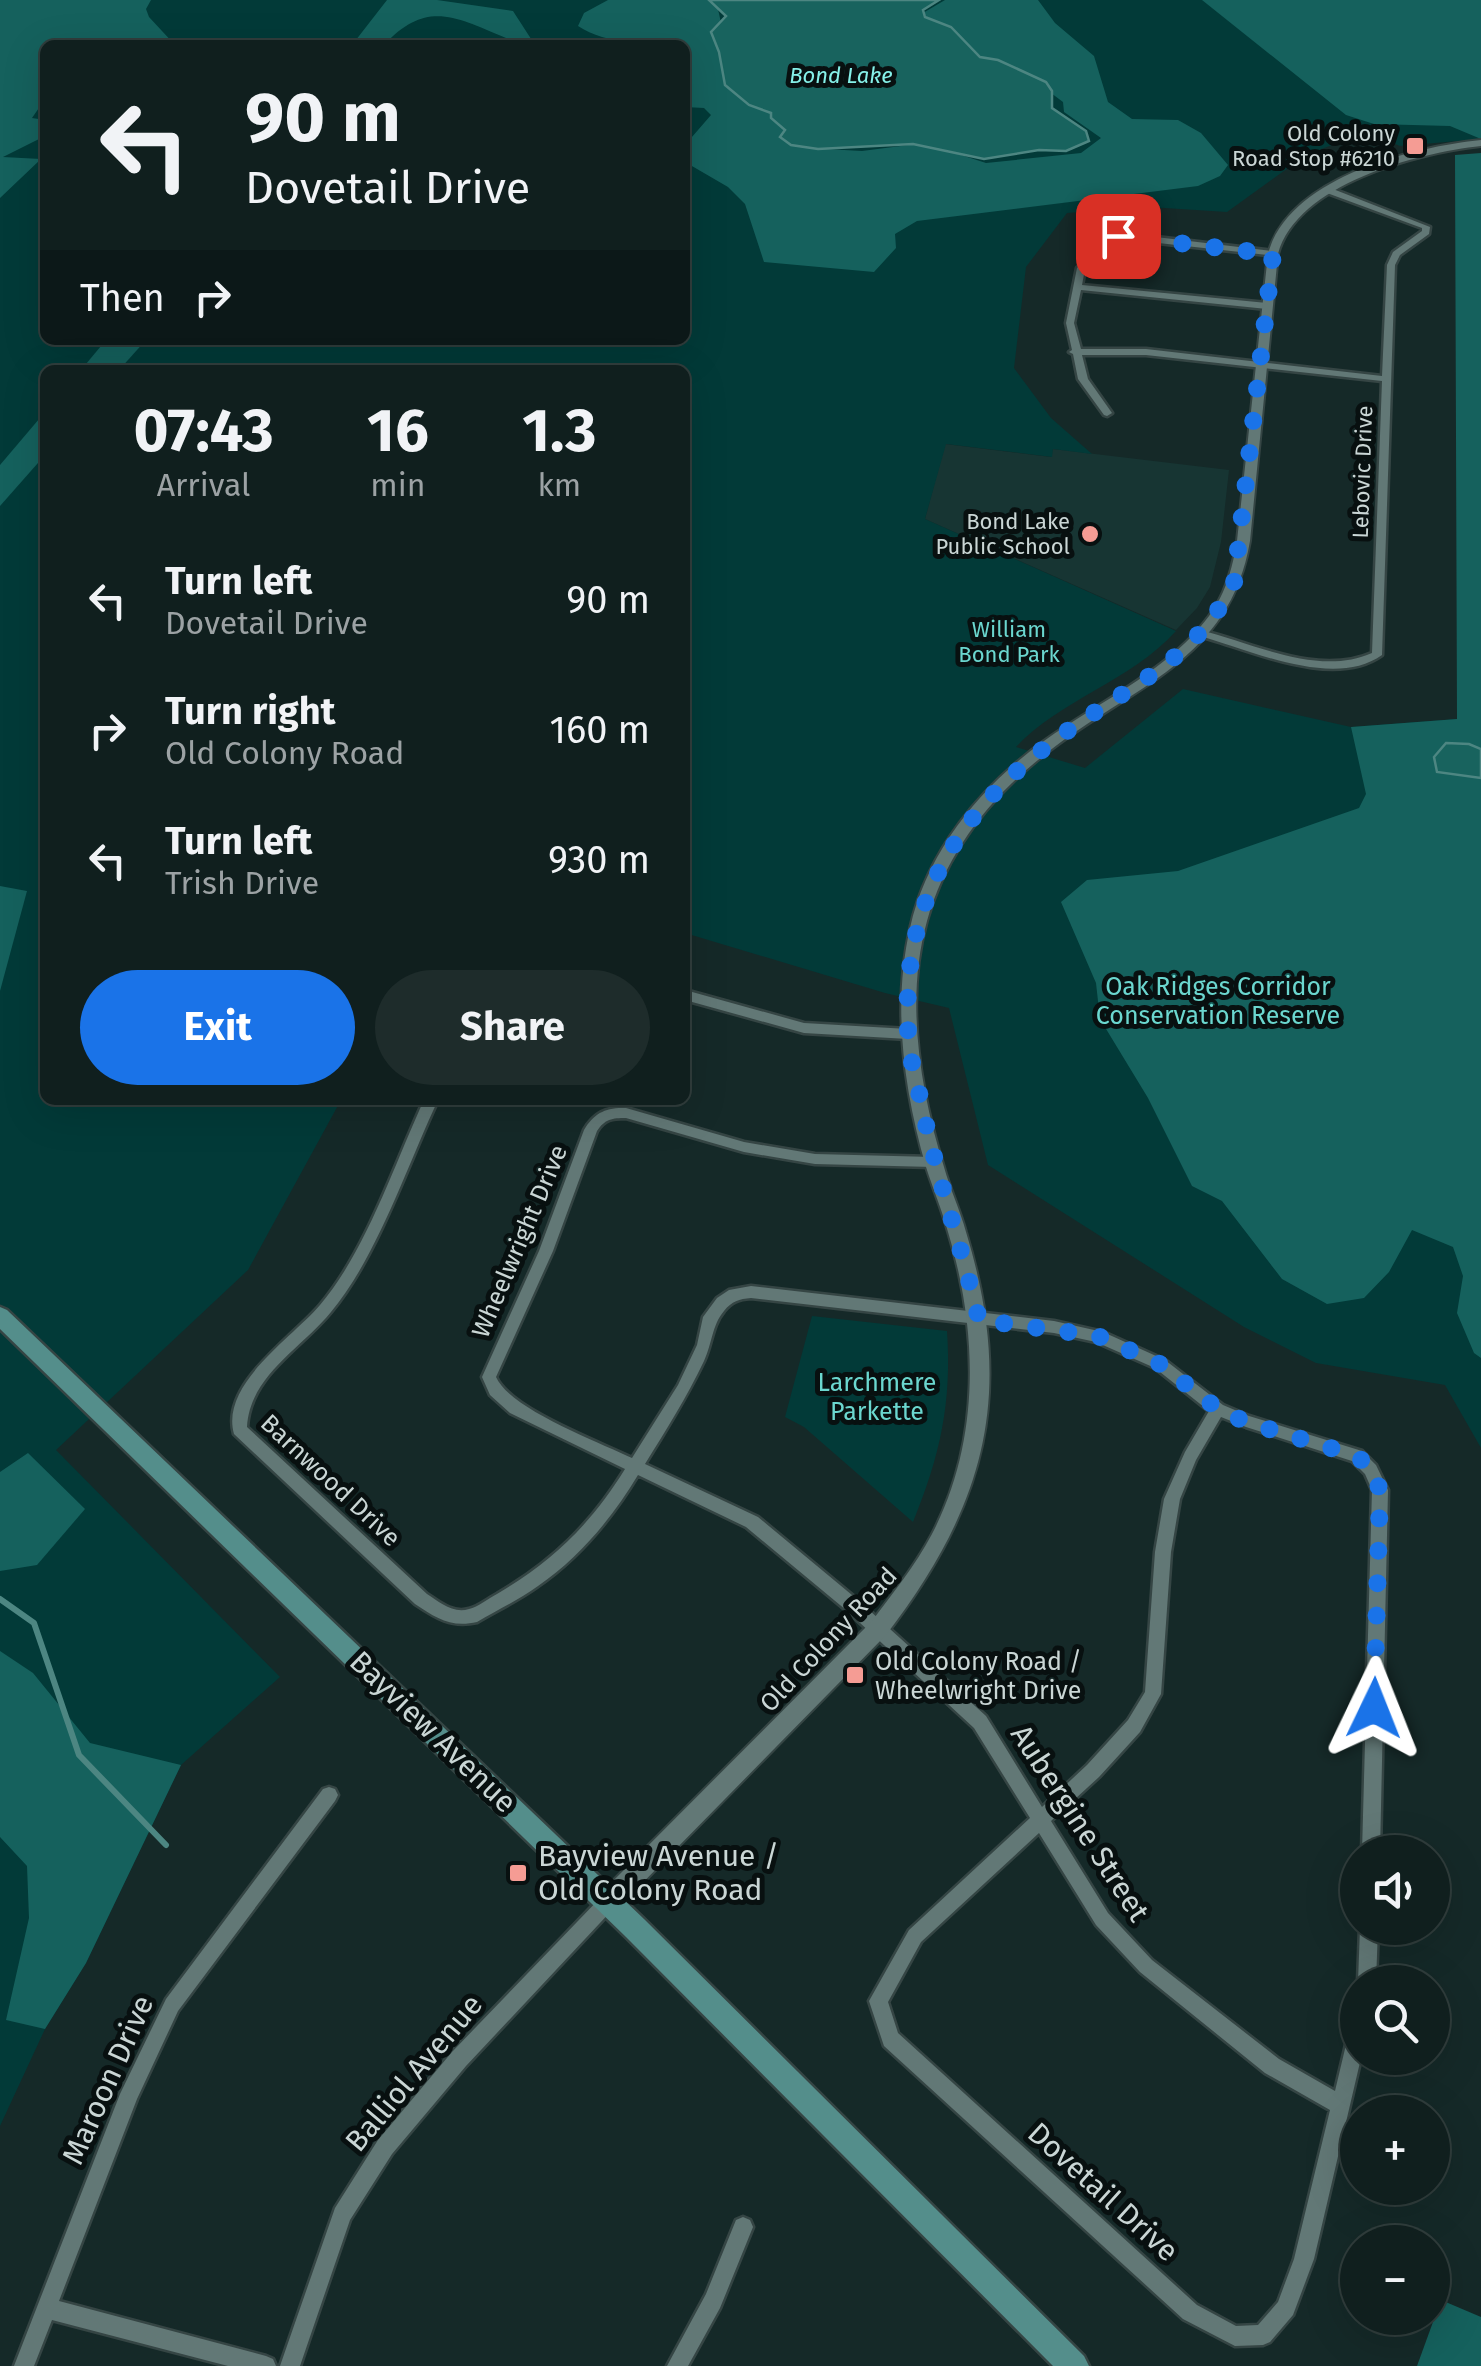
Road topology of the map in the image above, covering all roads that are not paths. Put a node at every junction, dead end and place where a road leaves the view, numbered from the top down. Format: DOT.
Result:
graph roads {
  1 [pos="1481,143"];
  2 [pos="1330,191"];
  3 [pos="1273,254"];
  4 [pos="1076,287"];
  5 [pos="1267,306"];
  6 [pos="1074,352"];
  7 [pos="1261,364"];
  8 [pos="1385,379"];
  9 [pos="1108,413"];
  10 [pos="1200,633"];
  11 [pos="690,996"];
  12 [pos="908,1034"];
  13 [pos="428,1105"];
  14 [pos="933,1162"];
  15 [pos="0,1316"];
  16 [pos="979,1320"];
  17 [pos="1218,1409"];
  18 [pos="636,1465"];
  19 [pos="878,1628"];
  20 [pos="330,1795"];
  21 [pos="1039,1818"];
  22 [pos="1371,1835"];
  23 [pos="608,1902"];
  24 [pos="1340,2105"];
  25 [pos="1340,2114"];
  26 [pos="743,2226"];
  27 [pos="46,2308"];
  28 [pos="24,2366"];
  29 [pos="266,2366"];
  30 [pos="290,2366"];
  31 [pos="677,2366"];
  32 [pos="1074,2366"];
  1 -- 2 [label="street, Old Colony Road"];
  2 -- 3 [label="street, Old Colony Road"];
  2 -- 8 [label="street, Lebovic Drive"];
  3 -- 4 [label="street"];
  3 -- 5 [label="street, Old Colony Road"];
  4 -- 5 [label="street"];
  4 -- 6 [label="street"];
  5 -- 7 [label="street, Old Colony Road"];
  6 -- 7 [label="street"];
  6 -- 9 [label="street"];
  7 -- 8 [label="street"];
  7 -- 10 [label="street, Old Colony Road"];
  8 -- 10 [label="street, Lebovic Drive"];
  10 -- 12 [label="street, Old Colony Road"];
  11 -- 12 [label="street"];
  12 -- 14 [label="street, Old Colony Road"];
  13 -- 18 [label="street, Barnwood Drive"];
  14 -- 16 [label="street, Old Colony Road"];
  14 -- 18 [label="street, Wheelwright Drive"];
  15 -- 23 [label="main road, Bayview Avenue"];
  16 -- 17 [label="street"];
  16 -- 18 [label="street"];
  16 -- 19 [label="street, Old Colony Road"];
  17 -- 21 [label="street, Dovetail Drive"];
  17 -- 22 [label="street"];
  18 -- 19 [label="street, Wheelwright Drive"];
  19 -- 21 [label="street, Aubergine Street"];
  19 -- 23 [label="street, Old Colony Road"];
  20 -- 27 [label="street, Maroon Drive"];
  21 -- 24 [label="street, Aubergine Street"];
  21 -- 25 [label="street, Dovetail Drive"];
  23 -- 30 [label="street, Balliol Avenue"];
  23 -- 32 [label="main road, Bayview Avenue"];
  26 -- 31 [label="street"];
  27 -- 28 [label="street, Maroon Drive"];
  27 -- 29 [label="street"];
}
